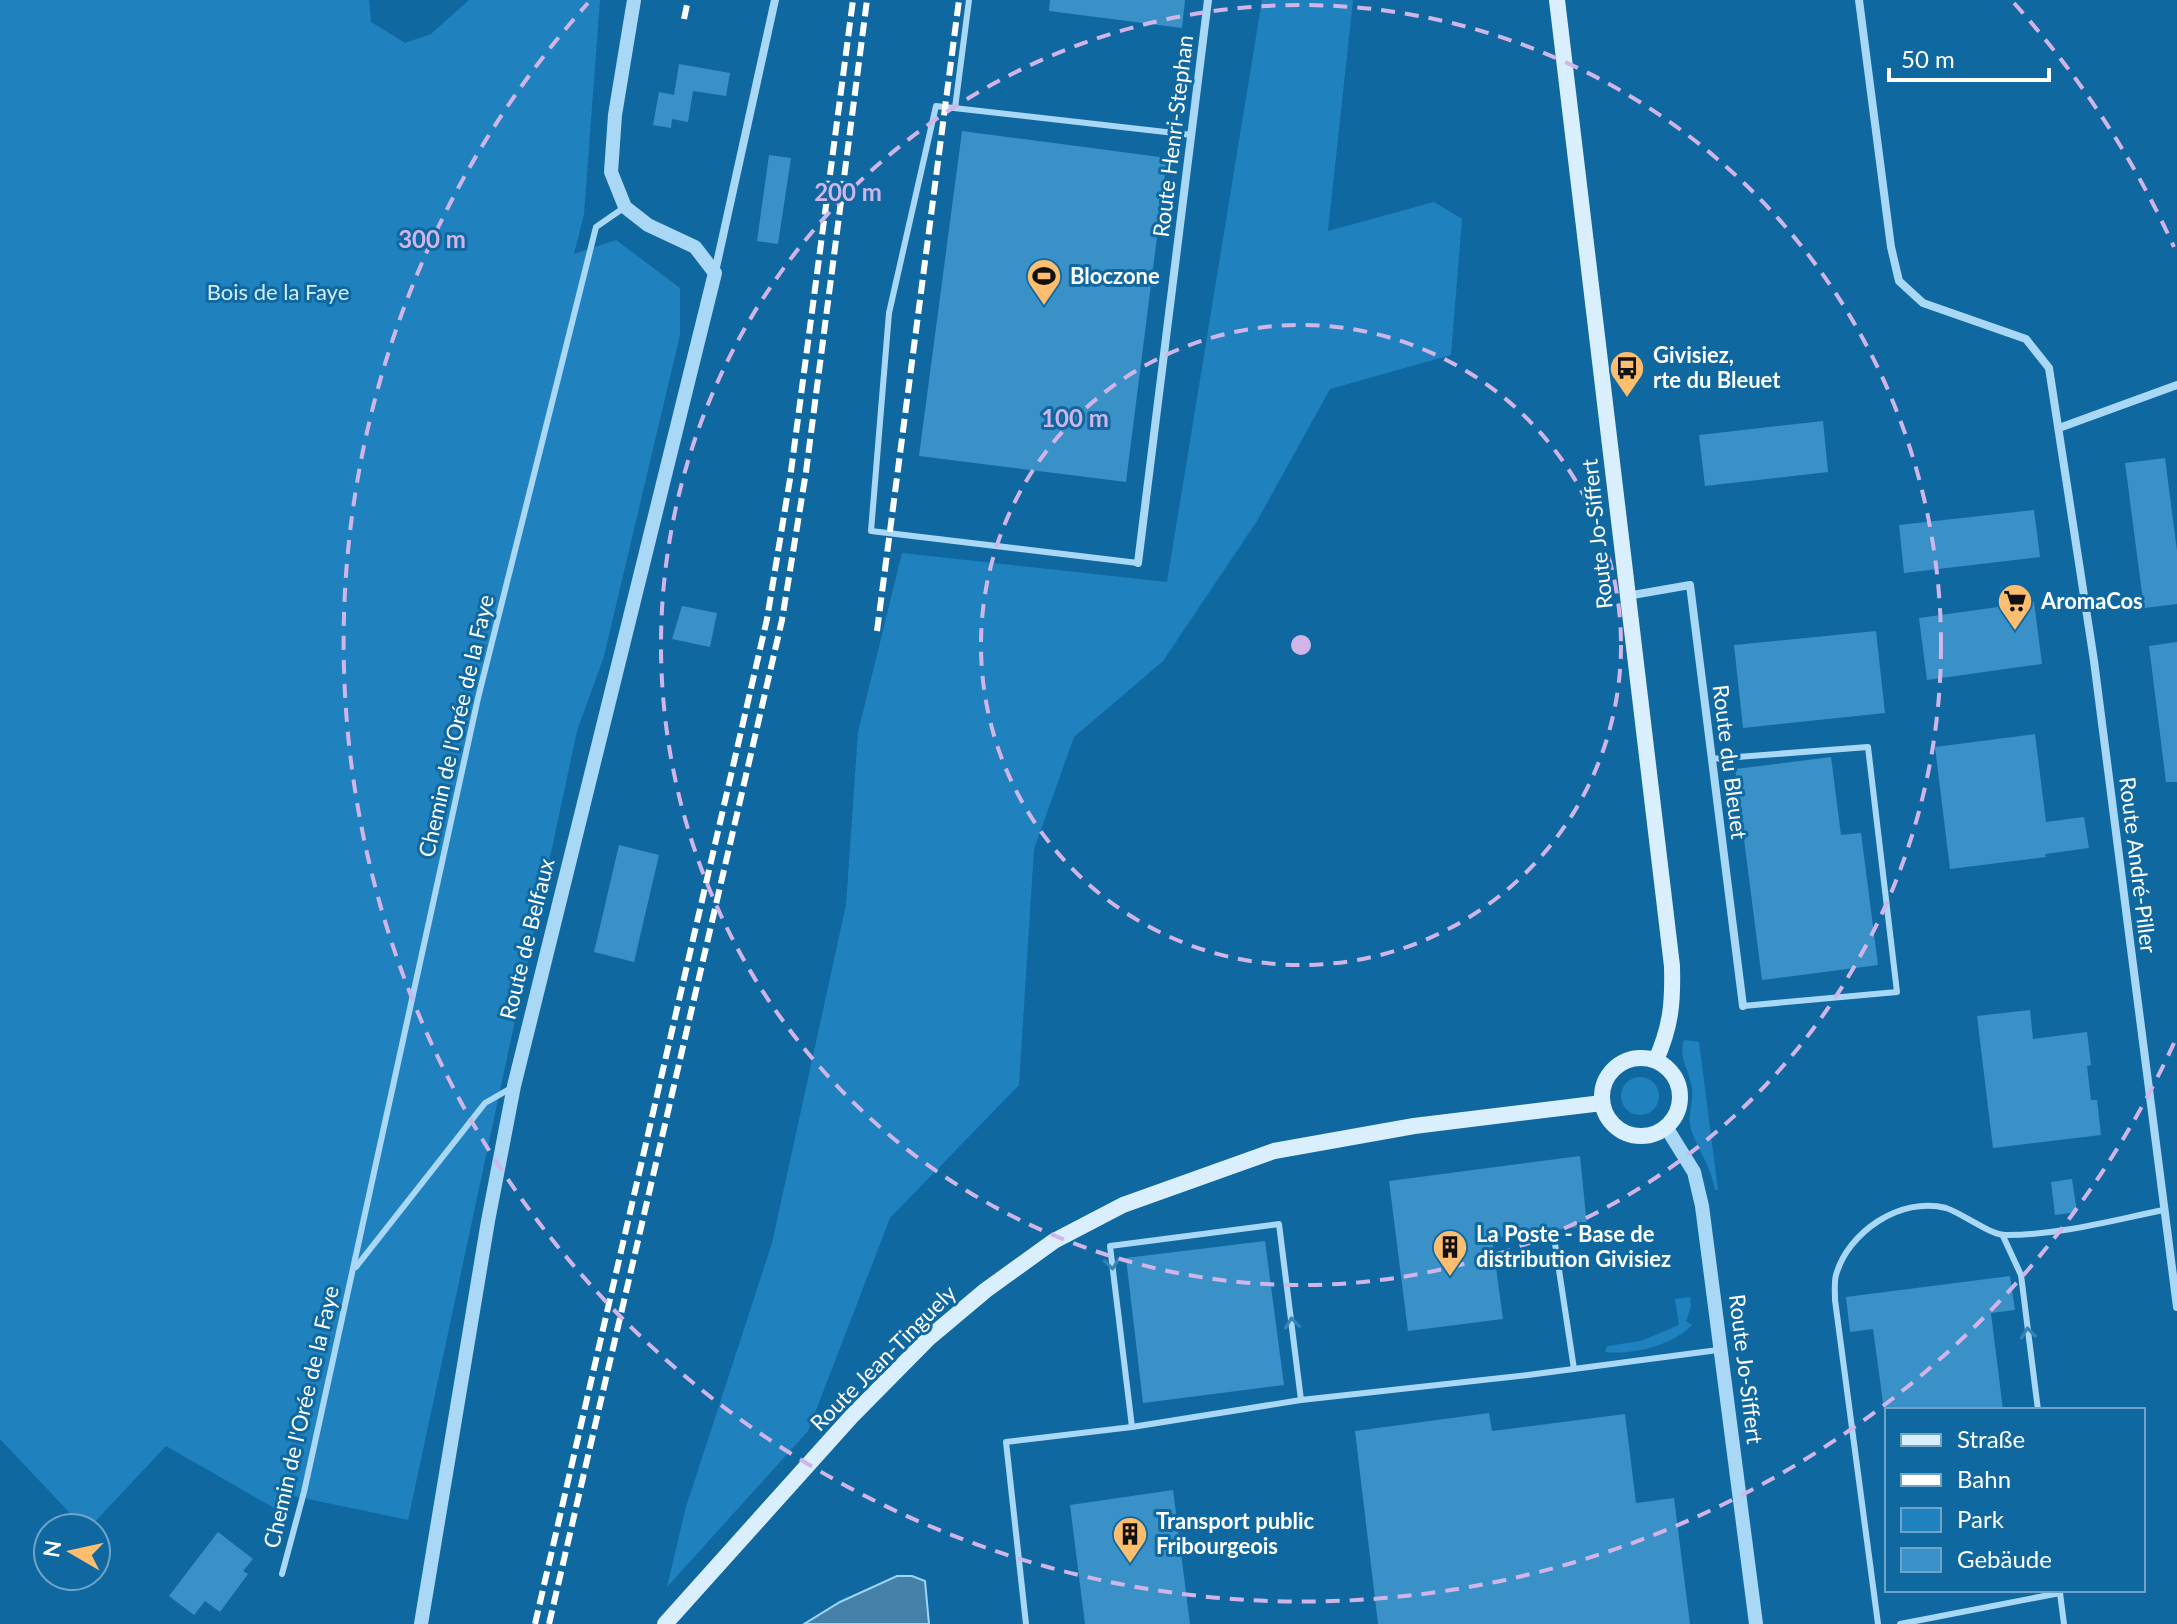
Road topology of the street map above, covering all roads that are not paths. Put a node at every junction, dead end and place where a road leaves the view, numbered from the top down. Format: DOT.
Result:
graph roads {
  1 [pos="634,0"];
  2 [pos="775,0"];
  3 [pos="969,0"];
  4 [pos="1208,0"];
  5 [pos="1557,0"];
  6 [pos="1859,0"];
  7 [pos="955,108"];
  8 [pos="1192,135"];
  9 [pos="625,207"];
  10 [pos="715,273"];
  11 [pos="2177,385"];
  12 [pos="2059,428"];
  13 [pos="1138,563"];
  14 [pos="1626,596"];
  15 [pos="1711,759"];
  16 [pos="1743,1006"];
  17 [pos="1656,1060"];
  18 [pos="514,1086"];
  19 [pos="1602,1103"];
  20 [pos="1666,1127"];
  21 [pos="2164,1210"];
  22 [pos="2003,1236"];
  23 [pos="1554,1237"];
  24 [pos="354,1270"];
  25 [pos="2177,1307"];
  26 [pos="1722,1349"];
  27 [pos="1574,1369"];
  28 [pos="1301,1400"];
  29 [pos="2038,1408"];
  30 [pos="1132,1427"];
  31 [pos="282,1574"];
  32 [pos="2060,1592"];
  33 [pos="421,1624"];
  34 [pos="665,1624"];
  35 [pos="1026,1624"];
  36 [pos="1756,1624"];
  37 [pos="1878,1624"];
  38 [pos="1900,1624"];
  39 [pos="2064,1624"];
  1 -- 9 [label="street"];
  2 -- 10 [label="street"];
  3 -- 7 [label="lane"];
  4 -- 8 [label="street, Route Henri-Stephan"];
  5 -- 14 [label="main road, Route Jo-Siffert"];
  6 -- 12 [label="street, Route André-Piller"];
  7 -- 8 [label="lane"];
  7 -- 13 [label="lane"];
  8 -- 13 [label="street, Route Henri-Stephan"];
  9 -- 10 [label="street"];
  9 -- 24 [label="lane, Chemin de l'Orée de la Faye"];
  10 -- 18 [label="street, Route de Belfaux"];
  11 -- 12 [label="street"];
  12 -- 21 [label="street, Route André-Piller"];
  14 -- 15 [label="street, Route du Bleuet"];
  14 -- 17 [label="main road, Route Jo-Siffert"];
  15 -- 16 [label="street, Route du Bleuet"];
  15 -- 16 [label="lane"];
  17 -- 19 [label="main road"];
  17 -- 20 [label="main road"];
  18 -- 24 [label="lane, Chemin de l'Orée de la Faye"];
  18 -- 33 [label="street, Route de Belfaux"];
  19 -- 20 [label="main road"];
  19 -- 34 [label="main road, Route Jean-Tinguely"];
  20 -- 26 [label="street, Route Jo-Siffert"];
  21 -- 22 [label="lane"];
  21 -- 25 [label="street, Route André-Piller"];
  29 -- 22 [label="lane, one-way"];
  22 -- 37 [label="lane"];
  23 -- 27 [label="lane"];
  24 -- 31 [label="lane, Chemin de l'Orée de la Faye"];
  26 -- 27 [label="lane"];
  26 -- 36 [label="street, Route Jo-Siffert"];
  27 -- 28 [label="lane"];
  28 -- 30 [label="lane"];
  28 -- 30 [label="lane, one-way"];
  30 -- 35 [label="lane"];
  32 -- 38 [label="lane"];
  32 -- 39 [label="lane"];
}
